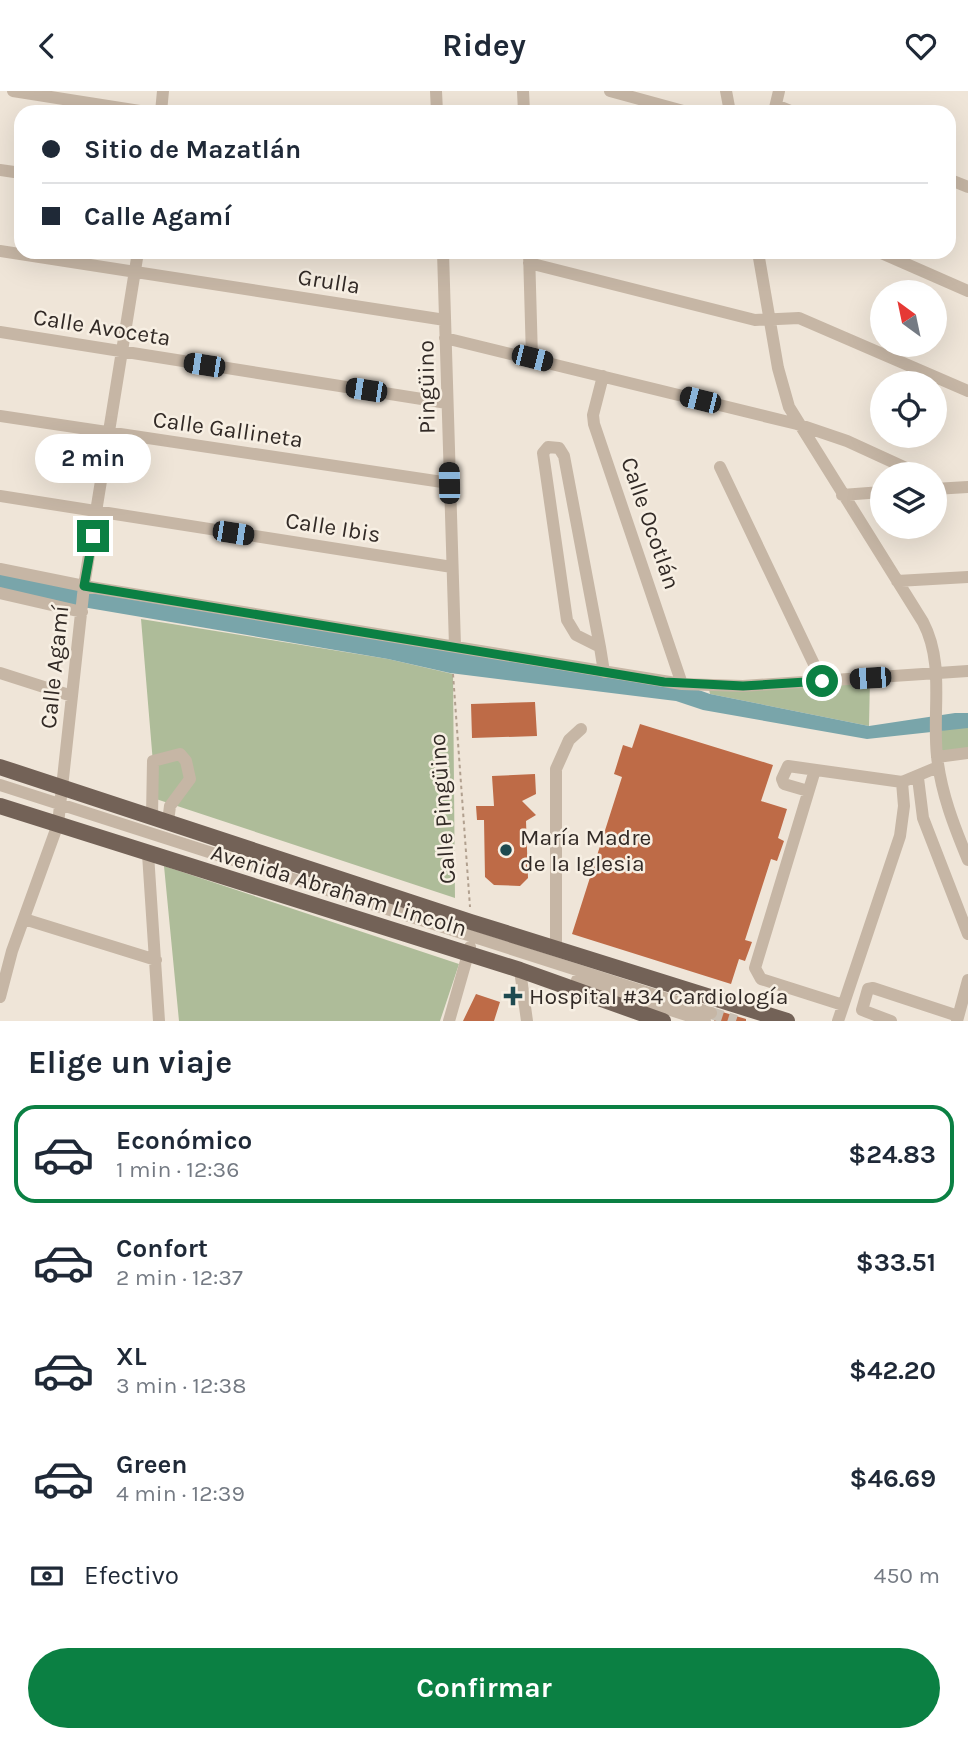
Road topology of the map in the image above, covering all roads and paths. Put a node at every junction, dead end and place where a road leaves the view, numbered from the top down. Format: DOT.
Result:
graph roads {
  1 [pos="13,91"];
  2 [pos="610,91"];
  3 [pos="102,105"];
  4 [pos="661,105"];
  5 [pos="51,259"];
  6 [pos="137,259"];
  7 [pos="443,259"];
  8 [pos="529,259"];
  9 [pos="536,259"];
  10 [pos="759,259"];
  11 [pos="895,259"];
  12 [pos="135,272"];
  13 [pos="968,291"];
  14 [pos="445,320"];
  15 [pos="771,320"];
  16 [pos="0,332"];
  17 [pos="445,338"];
  18 [pos="122,352"];
  19 [pos="532,358"];
  20 [pos="603,376"];
  21 [pos="968,391"];
  22 [pos="447,403"];
  23 [pos="0,416"];
  24 [pos="797,424"];
  25 [pos="109,432"];
  26 [pos="893,462"];
  27 [pos="720,467"];
  28 [pos="449,483"];
  29 [pos="968,487"];
  30 [pos="947,489"];
  31 [pos="870,493"];
  32 [pos="842,495"];
  33 [pos="0,496"];
  34 [pos="97,512"];
  35 [pos="580,543"];
  36 [pos="556,544"];
  37 [pos="452,567"];
  38 [pos="0,569"];
  39 [pos="968,577"];
  40 [pos="897,581"];
  41 [pos="84,589"];
  42 [pos="0,593"];
  43 [pos="82,610"];
  44 [pos="455,646"];
  45 [pos="600,647"];
  46 [pos="968,671"];
  47 [pos="604,672"];
  48 [pos="0,673"];
  49 [pos="937,673"];
  50 [pos="453,674"];
  51 [pos="822,681"];
  52 [pos="682,684"];
  53 [pos="72,696"];
  54 [pos="581,729"];
  55 [pos="968,753"];
  56 [pos="938,762"];
  57 [pos="0,767"];
  58 [pos="815,769"];
  59 [pos="918,778"];
  60 [pos="902,782"];
  61 [pos="0,785"];
  62 [pos="61,786"];
  63 [pos="808,792"];
  64 [pos="0,793"];
  65 [pos="0,806"];
  66 [pos="59,814"];
  67 [pos="160,819"];
  68 [pos="148,854"];
  69 [pos="968,860"];
  70 [pos="24,919"];
  71 [pos="968,934"];
  72 [pos="470,940"];
  73 [pos="556,947"];
  74 [pos="156,960"];
  75 [pos="520,971"];
  76 [pos="967,985"];
  77 [pos="0,997"];
  78 [pos="843,1005"];
  79 [pos="708,1017"];
  80 [pos="957,1019"];
  81 [pos="159,1021"];
  82 [pos="449,1021"];
  83 [pos="527,1021"];
  84 [pos="663,1021"];
  85 [pos="787,1021"];
  86 [pos="838,1021"];
  87 [pos="891,1021"];
  1 -- 3 [label="street"];
  2 -- 4 [label="street"];
  5 -- 12 [label="street, Grulla"];
  6 -- 12 [label="street, Calle Agamí"];
  7 -- 14 [label="street, Pingüino"];
  8 -- 19 [label="street"];
  9 -- 15 [label="street"];
  10 -- 15 [label="street"];
  11 -- 13 [label="street"];
  12 -- 14 [label="street, Grulla"];
  12 -- 18 [label="street, Calle Agamí"];
  14 -- 17 [label="street, Pingüino"];
  15 -- 21 [label="street"];
  15 -- 24 [label="street"];
  16 -- 18 [label="street, Calle Avoceta"];
  17 -- 19 [label="street"];
  17 -- 22 [label="street, Pingüino"];
  18 -- 22 [label="street, Calle Avoceta"];
  18 -- 25 [label="street, Calle Agamí"];
  19 -- 20 [label="street"];
  20 -- 24 [label="street"];
  20 -- 52 [label="street, Calle Ocotlán"];
  22 -- 28 [label="street, Pingüino"];
  23 -- 25 [label="street, Calle Gallineta"];
  24 -- 26 [label="street"];
  24 -- 32 [label="street"];
  25 -- 28 [label="street, Calle Gallineta"];
  25 -- 34 [label="street, Calle Agamí"];
  27 -- 51 [label="street"];
  28 -- 37 [label="street, Pingüino"];
  29 -- 30 [label="street"];
  31 -- 32 [label="street"];
  32 -- 40 [label="street"];
  33 -- 34 [label="street, Calle Ibis"];
  34 -- 37 [label="street, Calle Ibis"];
  34 -- 41 [label="street, Calle Agamí"];
  35 -- 36 [label="street"];
  35 -- 36 [label="street"];
  35 -- 45 [label="street"];
  36 -- 45 [label="street"];
  37 -- 44 [label="street, Pingüino"];
  38 -- 41 [label="street"];
  39 -- 40 [label="street"];
  40 -- 49 [label="street"];
  41 -- 43 [label="street, Calle Agamí"];
  41 -- 44 [label="street"];
  42 -- 43 [label="street"];
  43 -- 53 [label="street, Calle Agamí"];
  44 -- 47 [label="street"];
  45 -- 47 [label="street"];
  46 -- 49 [label="street"];
  47 -- 52 [label="street"];
  48 -- 53 [label="street"];
  49 -- 51 [label="street"];
  49 -- 56 [label="street"];
  50 -- 72 [label="path, Calle Pingüino"];
  51 -- 52 [label="street"];
  53 -- 62 [label="street, Calle Agamí"];
  54 -- 73 [label="street"];
  55 -- 56 [label="street"];
  56 -- 59 [label="street"];
  56 -- 69 [label="street"];
  57 -- 62 [label="main road"];
  58 -- 60 [label="street"];
  58 -- 63 [label="street"];
  58 -- 63 [label="street"];
  59 -- 60 [label="street"];
  59 -- 71 [label="street"];
  60 -- 78 [label="street"];
  61 -- 66 [label="street"];
  62 -- 66 [label="street, Calle Agamí"];
  62 -- 67 [label="main road"];
  63 -- 78 [label="street"];
  64 -- 66 [label="street"];
  65 -- 66 [label="main road, Avenida Abraham Lincoln"];
  66 -- 68 [label="main road, Avenida Abraham Lincoln"];
  66 -- 70 [label="street, Calle Agamí"];
  66 -- 72 [label="street"];
  67 -- 67 [label="street"];
  67 -- 72 [label="main road"];
  68 -- 72 [label="main road, Avenida Abraham Lincoln"];
  68 -- 74 [label="street"];
  70 -- 74 [label="street"];
  70 -- 77 [label="street, Calle Agamí"];
  72 -- 73 [label="main road"];
  72 -- 75 [label="main road, Avenida Abraham Lincoln"];
  72 -- 79 [label="street"];
  72 -- 82 [label="street"];
  73 -- 85 [label="main road"];
  74 -- 81 [label="street"];
  75 -- 83 [label="street"];
  75 -- 84 [label="main road, Avenida Abraham Lincoln"];
  76 -- 80 [label="street"];
  78 -- 86 [label="street"];
  80 -- 87 [label="street"];
}
